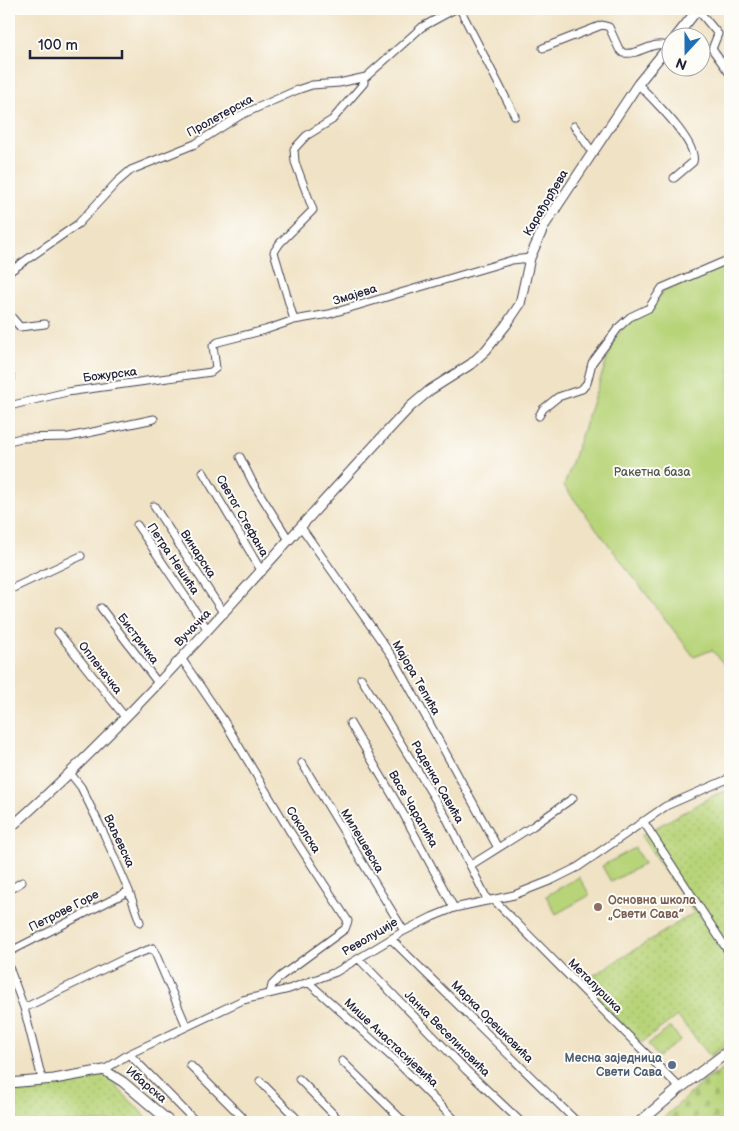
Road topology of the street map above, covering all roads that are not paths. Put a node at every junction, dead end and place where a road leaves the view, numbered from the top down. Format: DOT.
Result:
graph roads {
  1 [pos="455,9"];
  2 [pos="460,9"];
  3 [pos="698,9"];
  4 [pos="683,28"];
  5 [pos="662,44"];
  6 [pos="543,48"];
  7 [pos="662,54"];
  8 [pos="730,74"];
  9 [pos="364,78"];
  10 [pos="638,84"];
  11 [pos="515,116"];
  12 [pos="574,126"];
  13 [pos="593,153"];
  14 [pos="674,178"];
  15 [pos="530,258"];
  16 [pos="730,259"];
  17 [pos="9,272"];
  18 [pos="9,314"];
  19 [pos="294,320"];
  20 [pos="45,324"];
  21 [pos="9,371"];
  22 [pos="215,371"];
  23 [pos="9,386"];
  24 [pos="9,406"];
  25 [pos="539,416"];
  26 [pos="154,419"];
  27 [pos="384,435"];
  28 [pos="9,441"];
  29 [pos="240,457"];
  30 [pos="203,472"];
  31 [pos="154,506"];
  32 [pos="137,525"];
  33 [pos="301,528"];
  34 [pos="289,540"];
  35 [pos="81,556"];
  36 [pos="262,572"];
  37 [pos="9,590"];
  38 [pos="100,608"];
  39 [pos="224,614"];
  40 [pos="208,630"];
  41 [pos="58,632"];
  42 [pos="182,658"];
  43 [pos="361,678"];
  44 [pos="158,683"];
  45 [pos="125,717"];
  46 [pos="350,723"];
  47 [pos="302,763"];
  48 [pos="70,773"];
  49 [pos="730,778"];
  50 [pos="573,798"];
  51 [pos="643,821"];
  52 [pos="9,828"];
  53 [pos="498,848"];
  54 [pos="471,865"];
  55 [pos="22,882"];
  56 [pos="9,890"];
  57 [pos="129,891"];
  58 [pos="492,901"];
  59 [pos="454,908"];
  60 [pos="140,922"];
  61 [pos="404,931"];
  62 [pos="391,938"];
  63 [pos="9,952"];
  64 [pos="730,954"];
  65 [pos="359,959"];
  66 [pos="9,967"];
  67 [pos="308,982"];
  68 [pos="270,993"];
  69 [pos="24,1008"];
  70 [pos="186,1025"];
  71 [pos="730,1050"];
  72 [pos="129,1054"];
  73 [pos="342,1061"];
  74 [pos="190,1065"];
  75 [pos="104,1070"];
  76 [pos="42,1079"];
  77 [pos="299,1080"];
  78 [pos="260,1081"];
  79 [pos="9,1083"];
  80 [pos="680,1088"];
  81 [pos="170,1122"];
  82 [pos="196,1122"];
  83 [pos="247,1122"];
  84 [pos="300,1122"];
  85 [pos="341,1122"];
  86 [pos="404,1122"];
  87 [pos="457,1122"];
  88 [pos="521,1122"];
  89 [pos="577,1122"];
  90 [pos="640,1122"];
  1 -- 9 [label="street, Пролетерска"];
  2 -- 11 [label="street"];
  3 -- 4 [label="street"];
  3 -- 8 [label="street"];
  5 -- 6 [label="street"];
  7 -- 10 [label="street, Карађорђева"];
  9 -- 17 [label="street, Пролетерска"];
  9 -- 19 [label="street"];
  10 -- 13 [label="street, Карађорђева"];
  10 -- 14 [label="street"];
  12 -- 13 [label="street"];
  13 -- 15 [label="street, Карађорђева"];
  15 -- 19 [label="street, Змајева"];
  15 -- 27 [label="street, Карађорђева"];
  16 -- 25 [label="street"];
  18 -- 20 [label="street"];
  19 -- 22 [label="street, Змајева"];
  21 -- 23 [label="street"];
  22 -- 24 [label="street, Божурска"];
  26 -- 28 [label="street"];
  27 -- 33 [label="street, Вучачка"];
  29 -- 34 [label="street"];
  30 -- 36 [label="street, Светог Стефана"];
  31 -- 39 [label="street, Винарска"];
  32 -- 40 [label="street, Петра Нешића"];
  33 -- 34 [label="street, Вучачка"];
  33 -- 53 [label="street, Мајора Тепића"];
  34 -- 36 [label="street, Вучачка"];
  35 -- 37 [label="street"];
  36 -- 39 [label="street, Вучачка"];
  38 -- 44 [label="street, Бистричка"];
  39 -- 40 [label="street, Вучачка"];
  40 -- 42 [label="street, Вучачка"];
  41 -- 45 [label="street, Опленачка"];
  42 -- 44 [label="street, Вучачка"];
  42 -- 68 [label="street, Соколска"];
  43 -- 54 [label="street, Раденка Савића"];
  44 -- 45 [label="street, Вучачка"];
  45 -- 48 [label="street, Вучачка"];
  46 -- 59 [label="street, Васе Чарапића"];
  47 -- 61 [label="street, Милешевска"];
  48 -- 52 [label="street, Вучачка"];
  48 -- 57 [label="street, Ваљевска"];
  49 -- 51 [label="street, Револуције"];
  50 -- 53 [label="street"];
  51 -- 58 [label="street, Револуције"];
  51 -- 64 [label="street"];
  53 -- 54 [label="street"];
  54 -- 58 [label="street, Раденка Савића"];
  55 -- 56 [label="street"];
  57 -- 60 [label="street, Ваљевска"];
  57 -- 63 [label="street, Петрове Горе"];
  58 -- 59 [label="street, Револуције"];
  58 -- 80 [label="street, Металуршка"];
  59 -- 61 [label="street, Револуције"];
  61 -- 62 [label="street, Револуције"];
  62 -- 65 [label="street, Револуције"];
  62 -- 89 [label="street, Марка Орешковића"];
  65 -- 67 [label="street, Револуције"];
  65 -- 88 [label="street, Јанка Веселиновића"];
  66 -- 69 [label="street"];
  67 -- 68 [label="street, Револуције"];
  67 -- 87 [label="street, Мише Анастасијевића"];
  68 -- 70 [label="street, Револуције"];
  69 -- 70 [label="street"];
  69 -- 76 [label="street"];
  70 -- 72 [label="street, Револуције"];
  71 -- 80 [label="main road"];
  72 -- 75 [label="street, Револуције"];
  72 -- 82 [label="street"];
  73 -- 86 [label="street"];
  74 -- 83 [label="street"];
  75 -- 76 [label="street, Револуције"];
  75 -- 81 [label="street, Ибарска"];
  76 -- 79 [label="street, Револуције"];
  77 -- 85 [label="street"];
  78 -- 84 [label="street"];
  80 -- 90 [label="main road"];
}
